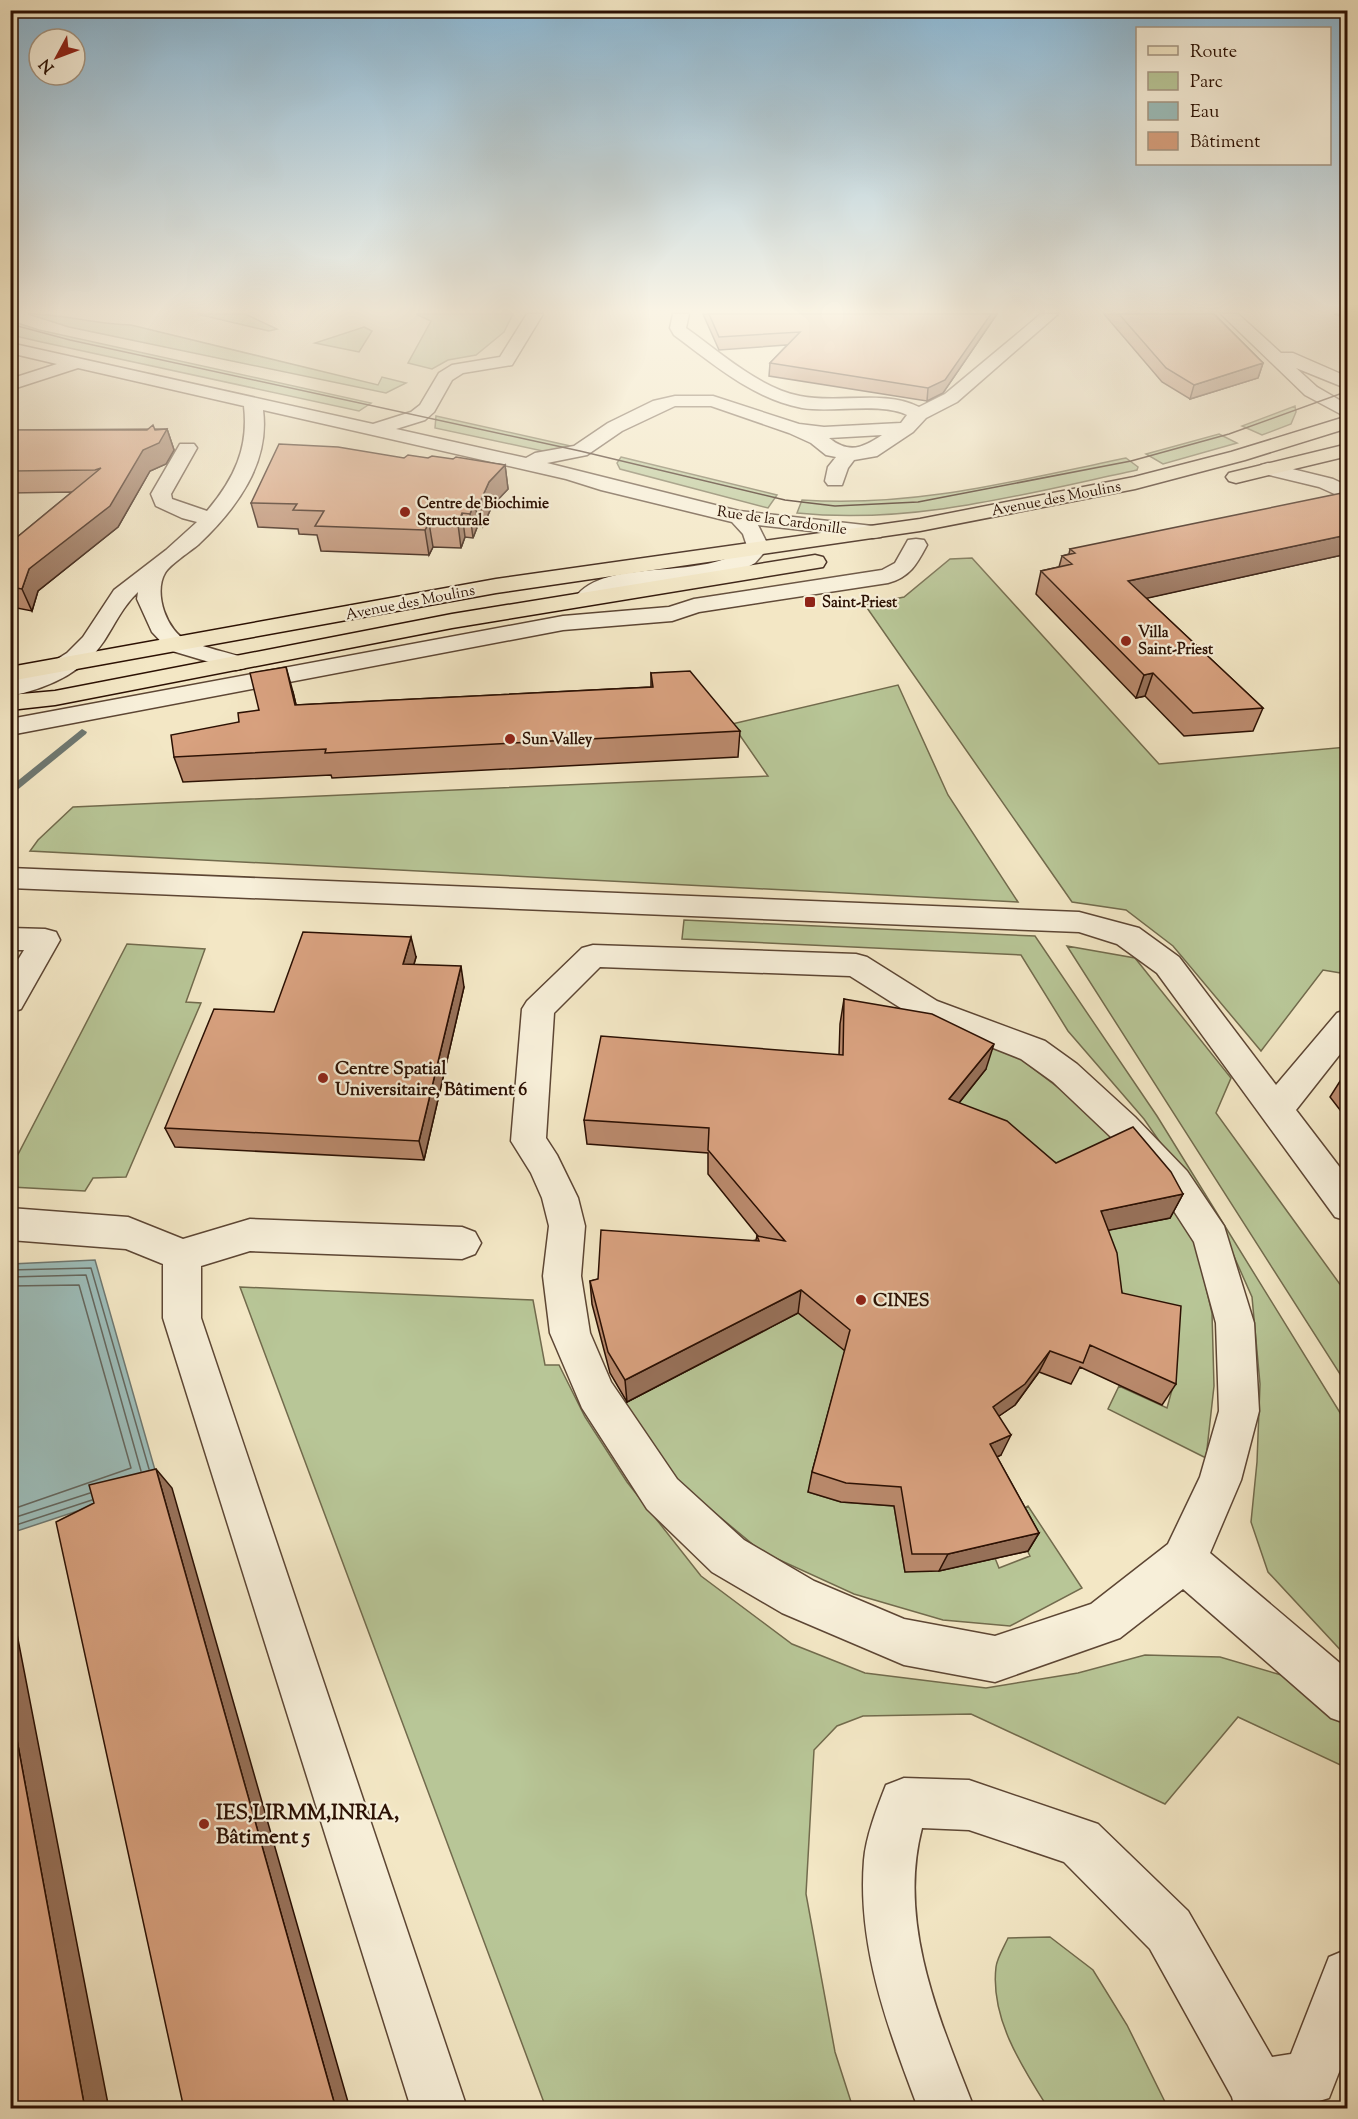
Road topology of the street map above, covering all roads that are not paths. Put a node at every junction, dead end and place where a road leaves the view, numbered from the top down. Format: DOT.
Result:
graph roads {
  1 [pos="256,413"];
  2 [pos="303,413"];
  3 [pos="422,413"];
  4 [pos="644,413"];
  5 [pos="748,413"];
  6 [pos="909,413"];
  7 [pos="926,413"];
  8 [pos="418,416"];
  9 [pos="912,421"];
  10 [pos="1343,421"];
  11 [pos="376,429"];
  12 [pos="796,429"];
  13 [pos="451,446"];
  14 [pos="187,448"];
  15 [pos="1347,450"];
  16 [pos="848,455"];
  17 [pos="1322,457"];
  18 [pos="509,460"];
  19 [pos="608,460"];
  20 [pos="1268,469"];
  21 [pos="571,474"];
  22 [pos="835,481"];
  23 [pos="1216,481"];
  24 [pos="1196,488"];
  25 [pos="1347,494"];
  26 [pos="690,506"];
  27 [pos="739,517"];
  28 [pos="213,519"];
  29 [pos="873,532"];
  30 [pos="916,545"];
  31 [pos="758,547"];
  32 [pos="154,571"];
  33 [pos="586,598"];
  34 [pos="694,606"];
  35 [pos="177,645"];
  36 [pos="236,663"];
  37 [pos="63,666"];
  38 [pos="10,674"];
  39 [pos="10,689"];
  40 [pos="10,703"];
  41 [pos="10,727"];
  42 [pos="10,878"];
  43 [pos="10,939"];
  44 [pos="10,1001"];
  45 [pos="1347,1021"];
  46 [pos="1276,1110"];
  47 [pos="1347,1206"];
  48 [pos="10,1224"];
  49 [pos="462,1244"];
  50 [pos="182,1255"];
  51 [pos="1184,1560"];
  52 [pos="1347,1701"];
  53 [pos="1347,1976"];
  54 [pos="1261,2098"];
  55 [pos="439,2109"];
  56 [pos="945,2109"];
  1 -- 28 [label="street"];
  2 -- 11 [label="street, Rue de la Cardonille"];
  3 -- 8 [label="street"];
  4 -- 18 [label="street"];
  4 -- 19 [label="street"];
  5 -- 12 [label="street"];
  6 -- 9 [label="street"];
  7 -- 9 [label="street"];
  8 -- 11 [label="street"];
  8 -- 13 [label="street"];
  9 -- 12 [label="street"];
  9 -- 16 [label="street"];
  10 -- 17 [label="main road"];
  10 -- 29 [label="main road, Avenue des Moulins"];
  11 -- 13 [label="street, Rue de la Cardonille"];
  12 -- 16 [label="street"];
  13 -- 18 [label="street, Rue de la Cardonille"];
  14 -- 28 [label="street"];
  15 -- 17 [label="main road"];
  16 -- 22 [label="street"];
  17 -- 20 [label="main road"];
  17 -- 25 [label="street"];
  18 -- 21 [label="street, Rue de la Cardonille"];
  19 -- 21 [label="street"];
  19 -- 26 [label="street, Rue de la Cardonille"];
  20 -- 23 [label="main road"];
  20 -- 25 [label="street"];
  21 -- 26 [label="street, Rue de la Cardonille"];
  24 -- 30 [label="main road, Avenue des Moulins"];
  26 -- 27 [label="street, Rue de la Cardonille"];
  27 -- 29 [label="street, Rue de la Cardonille"];
  27 -- 31 [label="street"];
  28 -- 32 [label="street"];
  29 -- 31 [label="main road, Avenue des Moulins"];
  30 -- 33 [label="main road, Avenue des Moulins"];
  30 -- 34 [label="street, Avenue des Moulins"];
  31 -- 33 [label="street, Avenue des Moulins"];
  31 -- 35 [label="main road, Avenue des Moulins"];
  32 -- 35 [label="street"];
  32 -- 37 [label="street"];
  33 -- 34 [label="street, Avenue des Moulins"];
  33 -- 36 [label="main road, Avenue des Moulins"];
  34 -- 41 [label="street, Avenue des Moulins"];
  35 -- 36 [label="street"];
  35 -- 37 [label="main road, Avenue des Moulins"];
  36 -- 40 [label="main road, Avenue des Moulins"];
  37 -- 38 [label="main road, Avenue des Moulins"];
  37 -- 39 [label="street, Avenue des Moulins"];
  42 -- 46 [label="street"];
  43 -- 44 [label="street"];
  45 -- 46 [label="street"];
  46 -- 47 [label="street"];
  48 -- 50 [label="street"];
  49 -- 50 [label="street"];
  50 -- 55 [label="street"];
  51 -- 51 [label="street"];
  51 -- 52 [label="street"];
  53 -- 54 [label="street"];
  54 -- 56 [label="street"];
}
